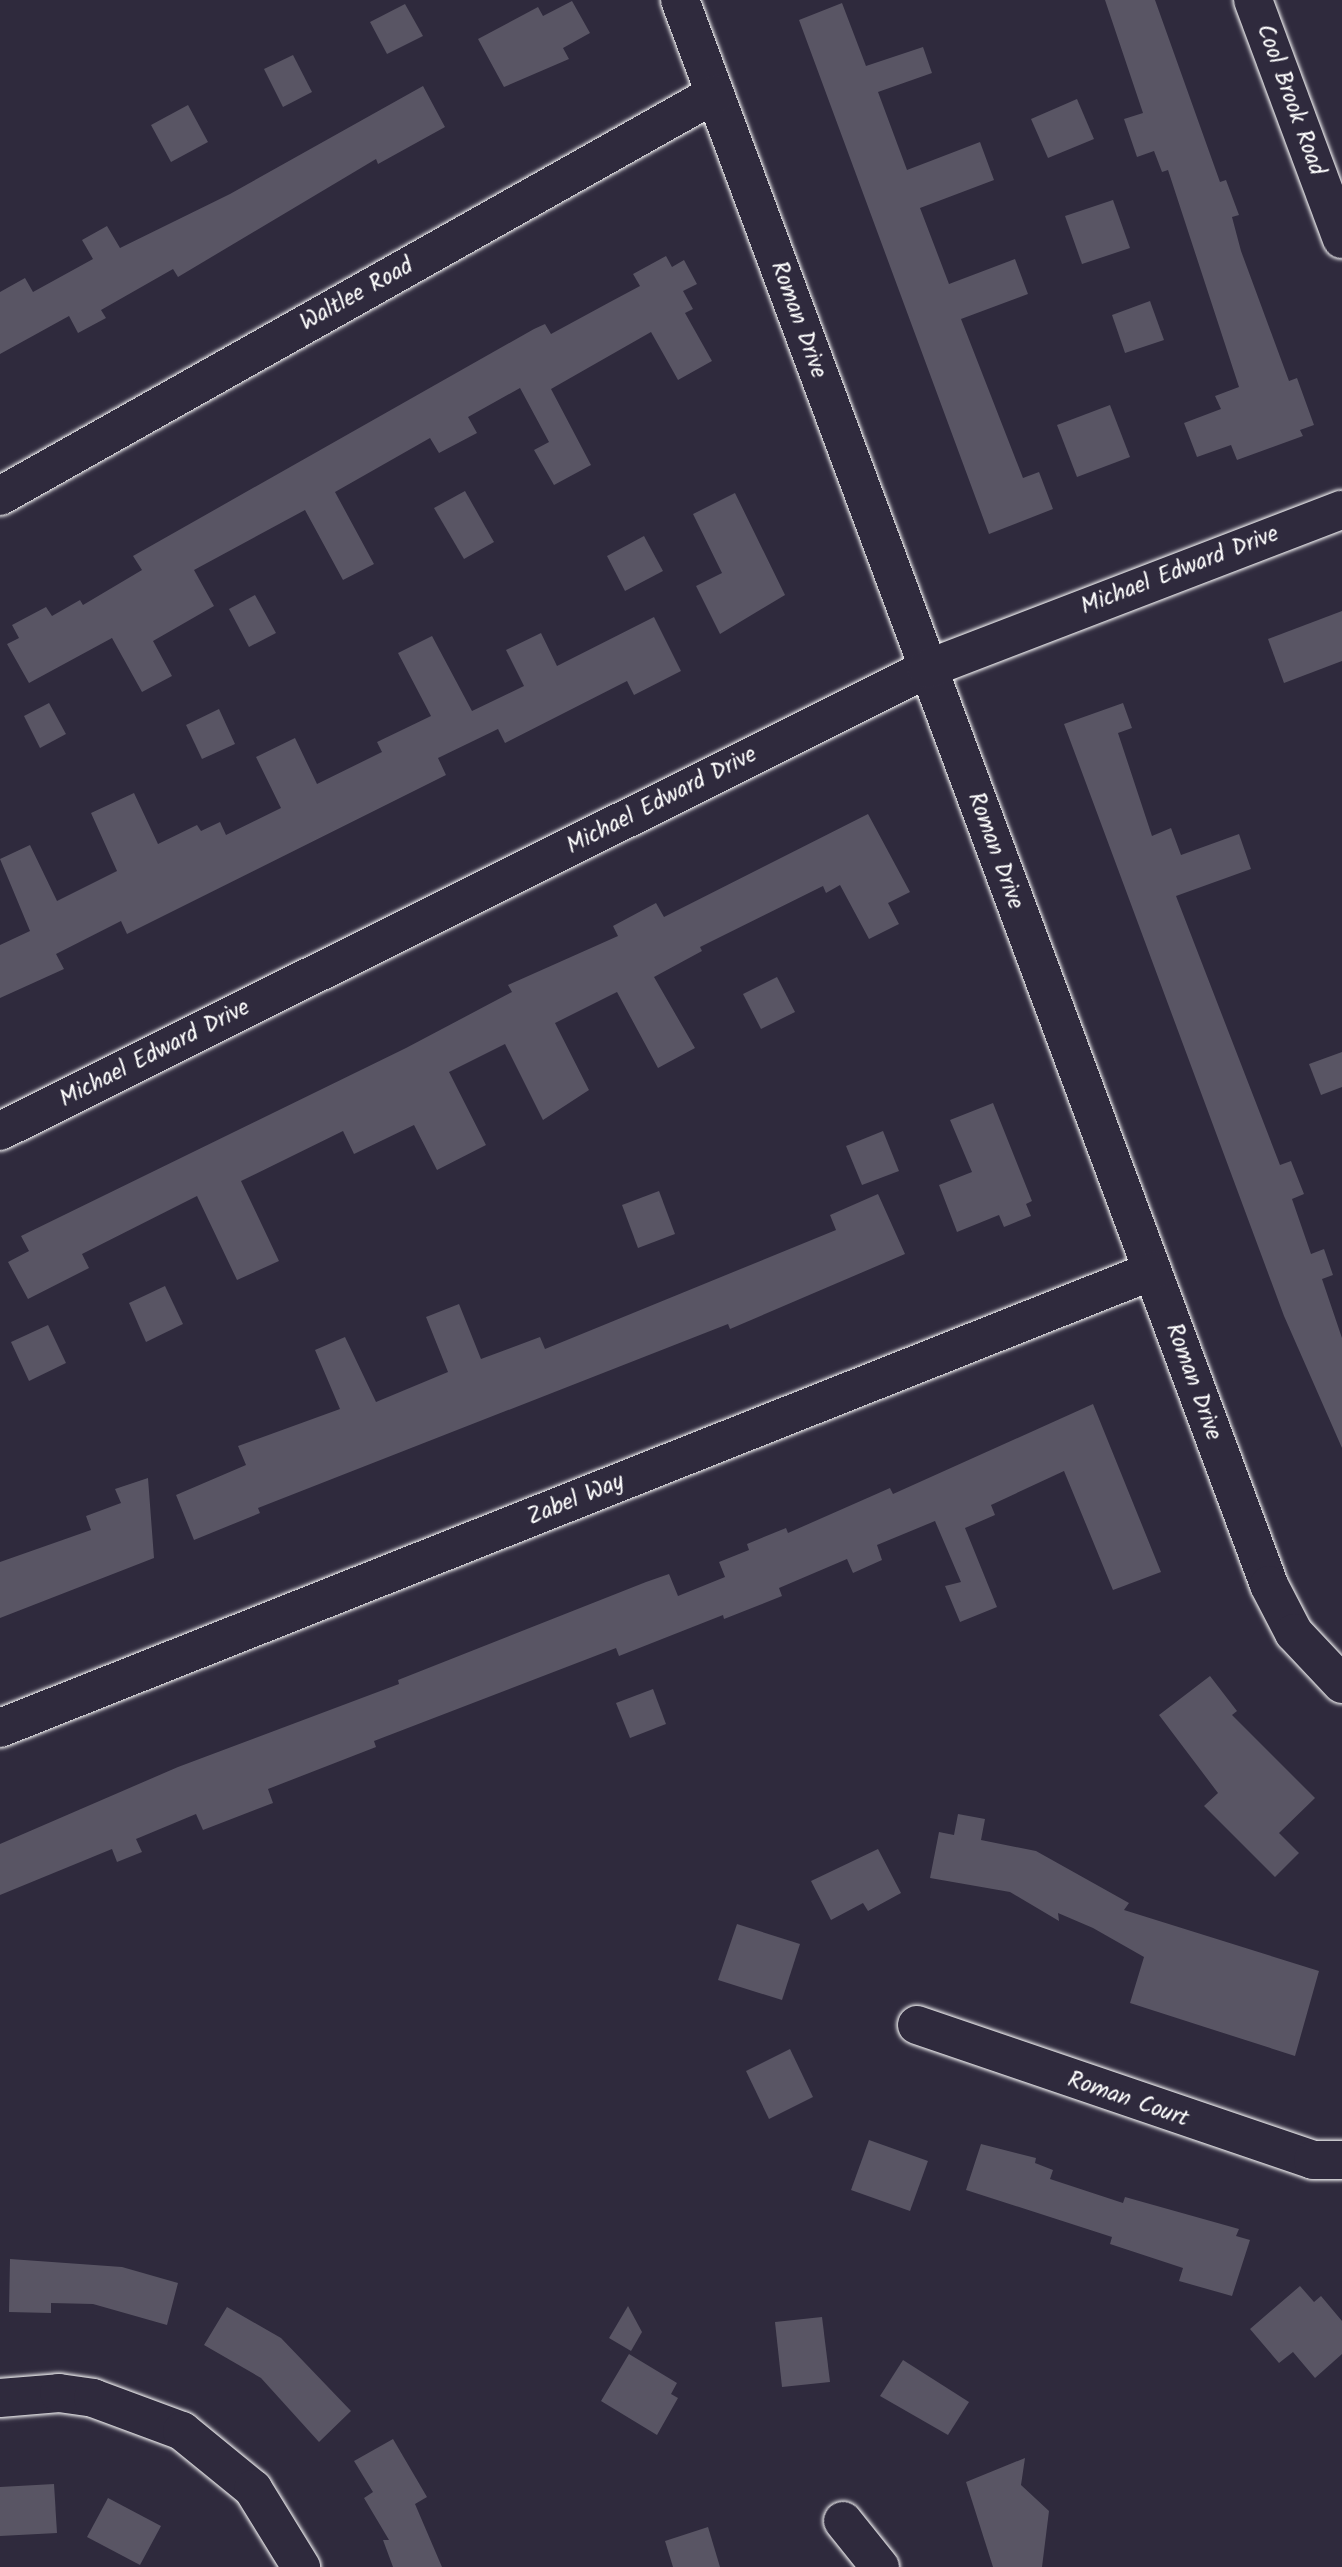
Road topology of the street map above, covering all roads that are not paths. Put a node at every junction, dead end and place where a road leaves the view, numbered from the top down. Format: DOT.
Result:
graph roads {
  1 [pos="680,0"];
  2 [pos="1253,0"];
  3 [pos="715,94"];
  4 [pos="1342,239"];
  5 [pos="0,496"];
  6 [pos="1342,510"];
  7 [pos="927,669"];
  8 [pos="0,1131"];
  9 [pos="1152,1271"];
  10 [pos="1342,1684"];
  11 [pos="0,1728"];
  12 [pos="917,2025"];
  13 [pos="1342,2160"];
  14 [pos="0,2398"];
  15 [pos="843,2521"];
  16 [pos="301,2567"];
  17 [pos="880,2567"];
  1 -- 3 [label="street, Roman Drive"];
  2 -- 4 [label="street, Cool Brook Road"];
  3 -- 5 [label="street, Waltlee Road"];
  3 -- 7 [label="street, Roman Drive"];
  6 -- 7 [label="street, Michael Edward Drive"];
  7 -- 8 [label="street, Michael Edward Drive"];
  7 -- 9 [label="street, Roman Drive"];
  9 -- 10 [label="street, Roman Drive"];
  9 -- 11 [label="street, Zabel Way"];
  12 -- 13 [label="street, Roman Court"];
  14 -- 16 [label="street"];
  15 -- 17 [label="street"];
}
